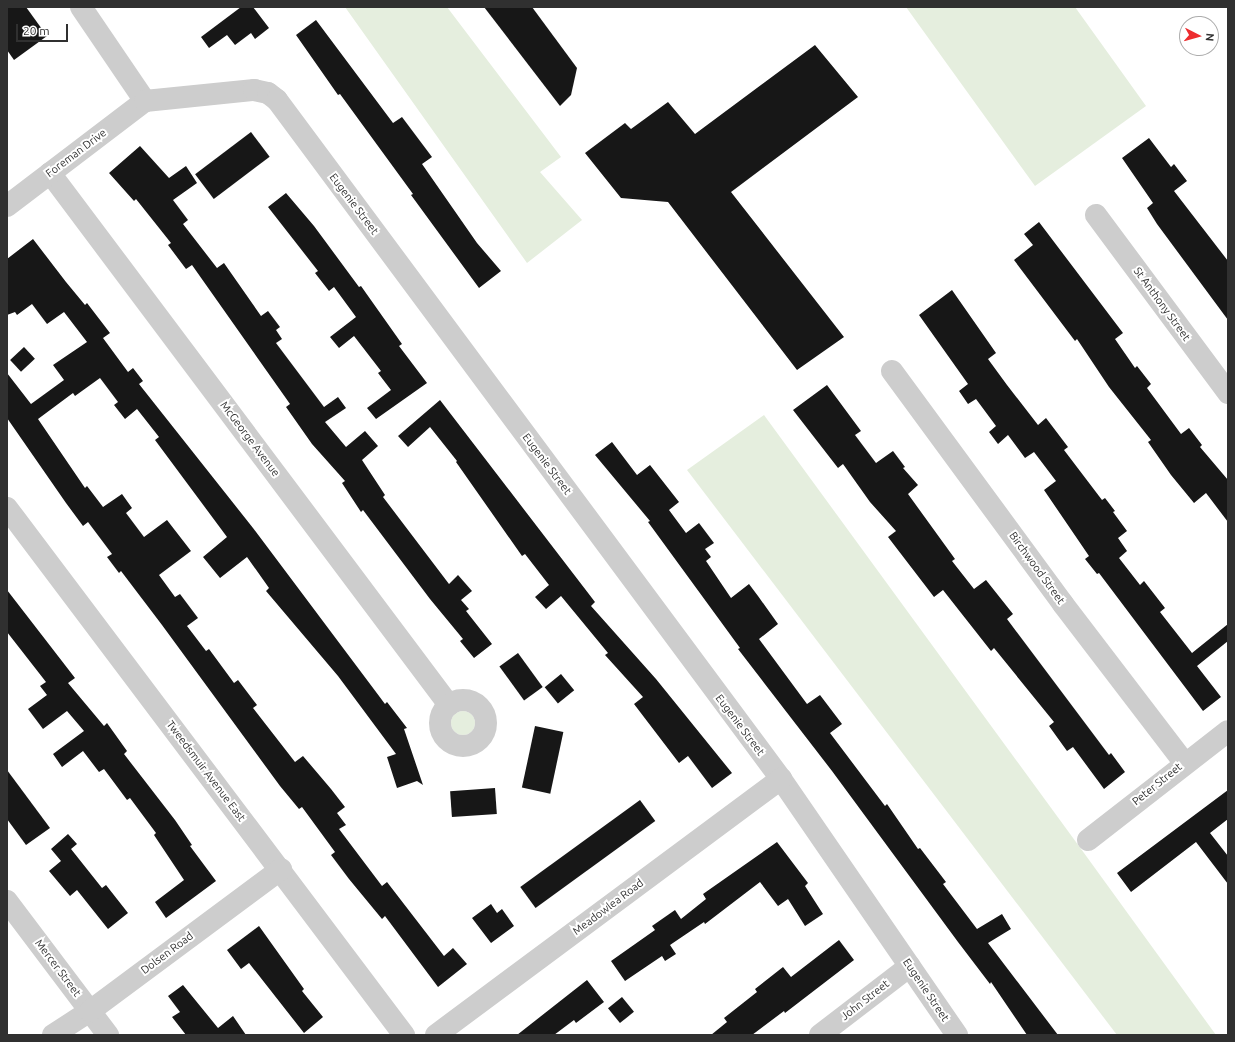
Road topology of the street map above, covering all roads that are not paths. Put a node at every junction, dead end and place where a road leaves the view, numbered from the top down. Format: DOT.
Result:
graph roads {
  1 [pos="81,7"];
  2 [pos="145,101"];
  3 [pos="50,173"];
  4 [pos="7,206"];
  5 [pos="1096,215"];
  6 [pos="892,371"];
  7 [pos="1228,393"];
  8 [pos="7,508"];
  9 [pos="449,705"];
  10 [pos="1228,730"];
  11 [pos="1184,762"];
  12 [pos="781,779"];
  13 [pos="1088,840"];
  14 [pos="281,869"];
  15 [pos="7,900"];
  16 [pos="910,966"];
  17 [pos="90,1011"];
  18 [pos="53,1035"];
  19 [pos="108,1035"];
  20 [pos="404,1035"];
  21 [pos="436,1035"];
  22 [pos="820,1035"];
  23 [pos="957,1035"];
  1 -- 2 [label="street"];
  2 -- 3 [label="street, Foreman Drive"];
  2 -- 12 [label="street, Eugenie Street"];
  3 -- 4 [label="street, Foreman Drive"];
  3 -- 9 [label="street, McGeorge Avenue"];
  5 -- 7 [label="street, St Anthony Street"];
  6 -- 11 [label="street, Birchwood Street"];
  8 -- 14 [label="street, Tweedsmuir Avenue East"];
  10 -- 11 [label="street, Peter Street"];
  11 -- 13 [label="street, Peter Street"];
  12 -- 16 [label="street, Eugenie Street"];
  12 -- 21 [label="street, Meadowlea Road"];
  14 -- 17 [label="street, Dolsen Road"];
  14 -- 20 [label="street, Tweedsmuir Avenue East"];
  15 -- 17 [label="street, Mercer Street"];
  16 -- 22 [label="street, John Street"];
  16 -- 23 [label="street, Eugenie Street"];
  17 -- 18 [label="street, Dolsen Road"];
  17 -- 19 [label="street, Mercer Street"];
}
